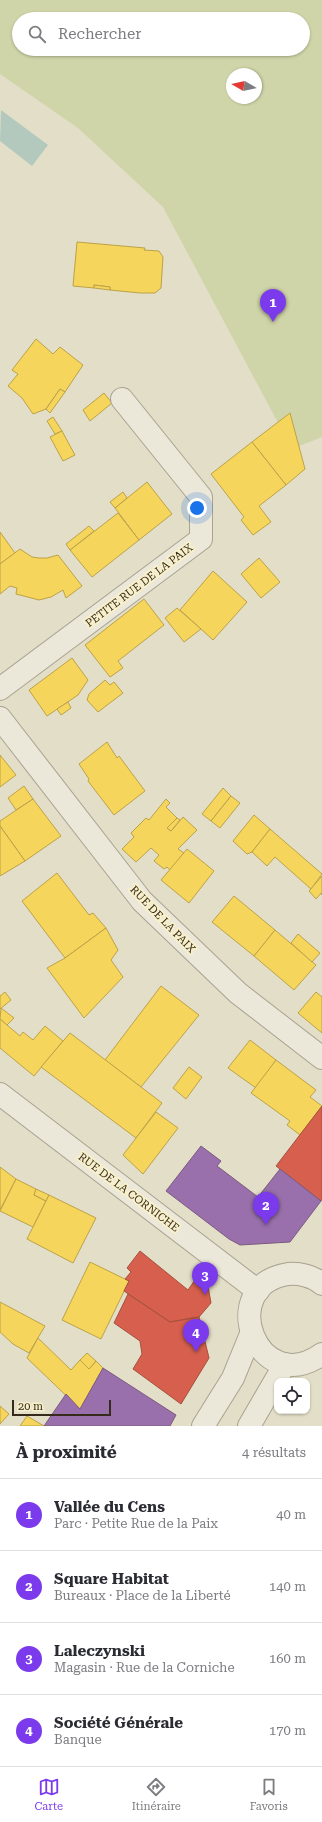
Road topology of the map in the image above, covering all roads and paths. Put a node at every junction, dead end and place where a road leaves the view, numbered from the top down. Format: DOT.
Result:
graph roads {
  1 [pos="122,399"];
  2 [pos="0,689"];
  3 [pos="0,718"];
  4 [pos="322,1058"];
  5 [pos="0,1094"];
  6 [pos="321,1281"];
  7 [pos="258,1291"];
  8 [pos="251,1334"];
  9 [pos="322,1354"];
  10 [pos="285,1364"];
  11 [pos="203,1426"];
  12 [pos="249,1426"];
  1 -- 2 [label="street, PETITE RUE DE LA PAIX"];
  3 -- 4 [label="street, RUE DE LA PAIX"];
  5 -- 7 [label="street, RUE DE LA CORNICHE"];
  6 -- 7 [label="street"];
  7 -- 8 [label="street"];
  8 -- 10 [label="street"];
  8 -- 11 [label="street"];
  9 -- 10 [label="street"];
  10 -- 12 [label="street"];
}
